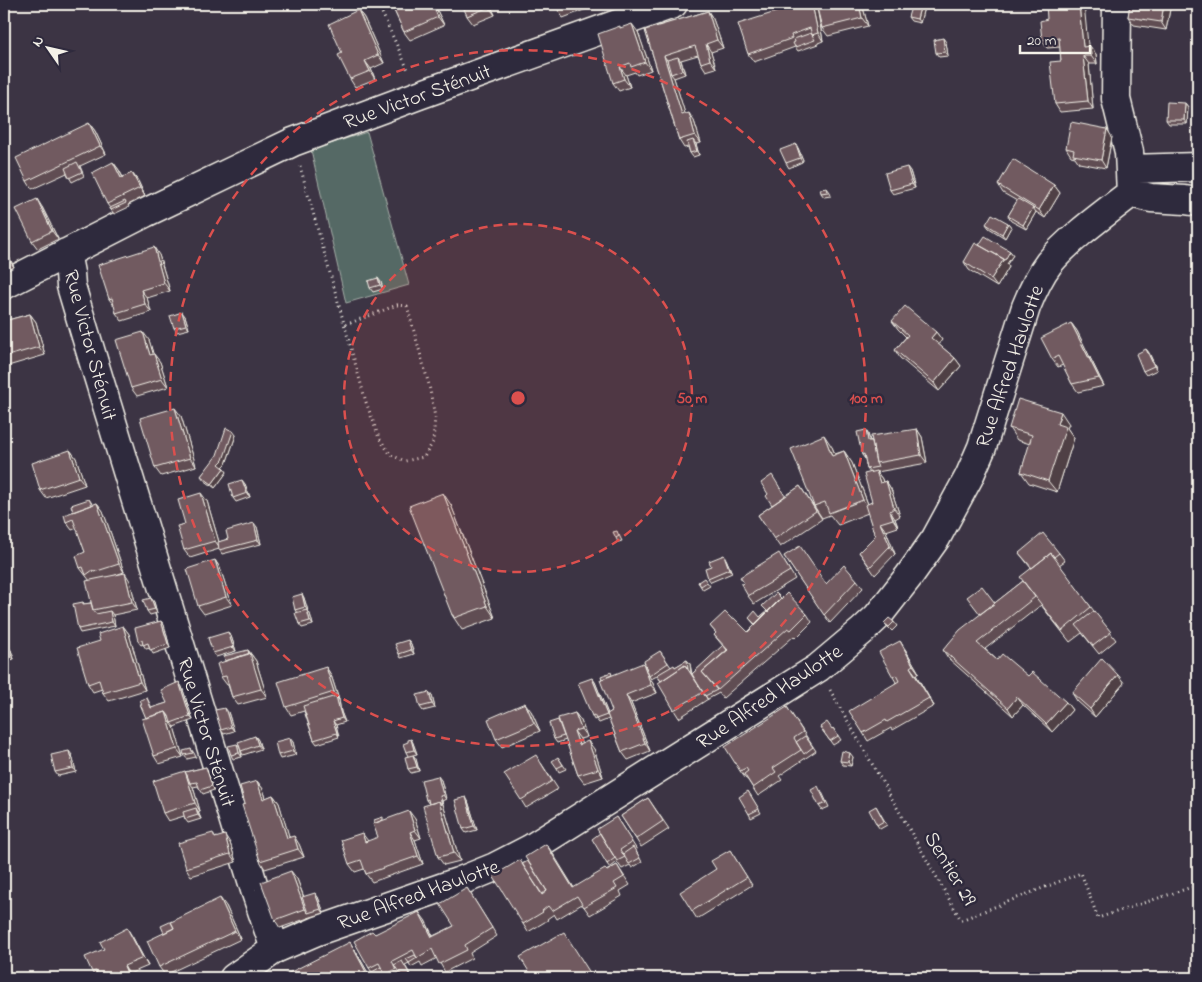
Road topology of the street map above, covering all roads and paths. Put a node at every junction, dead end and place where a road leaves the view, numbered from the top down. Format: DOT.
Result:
graph roads {
  1 [pos="378,4"];
  2 [pos="673,4"];
  3 [pos="1117,4"];
  4 [pos="419,95"];
  5 [pos="294,142"];
  6 [pos="1198,168"];
  7 [pos="1130,181"];
  8 [pos="1198,202"];
  9 [pos="66,253"];
  10 [pos="4,285"];
  11 [pos="345,325"];
  12 [pos="818,668"];
  13 [pos="1198,884"];
  14 [pos="275,949"];
  15 [pos="234,978"];
  1 -- 4 [label="path"];
  2 -- 4 [label="street, Rue Victor Sténuit"];
  3 -- 7 [label="street"];
  4 -- 5 [label="street, Rue Victor Sténuit"];
  5 -- 9 [label="street, Rue Victor Sténuit"];
  5 -- 11 [label="path"];
  6 -- 7 [label="street"];
  7 -- 8 [label="street"];
  7 -- 12 [label="street, Rue Alfred Haulotte"];
  9 -- 10 [label="street"];
  9 -- 14 [label="street, Rue Victor Sténuit"];
  11 -- 11 [label="path"];
  12 -- 13 [label="path, Sentier 29"];
  12 -- 14 [label="street, Rue Alfred Haulotte"];
  14 -- 15 [label="street, Rue Alfred Haulotte"];
}
